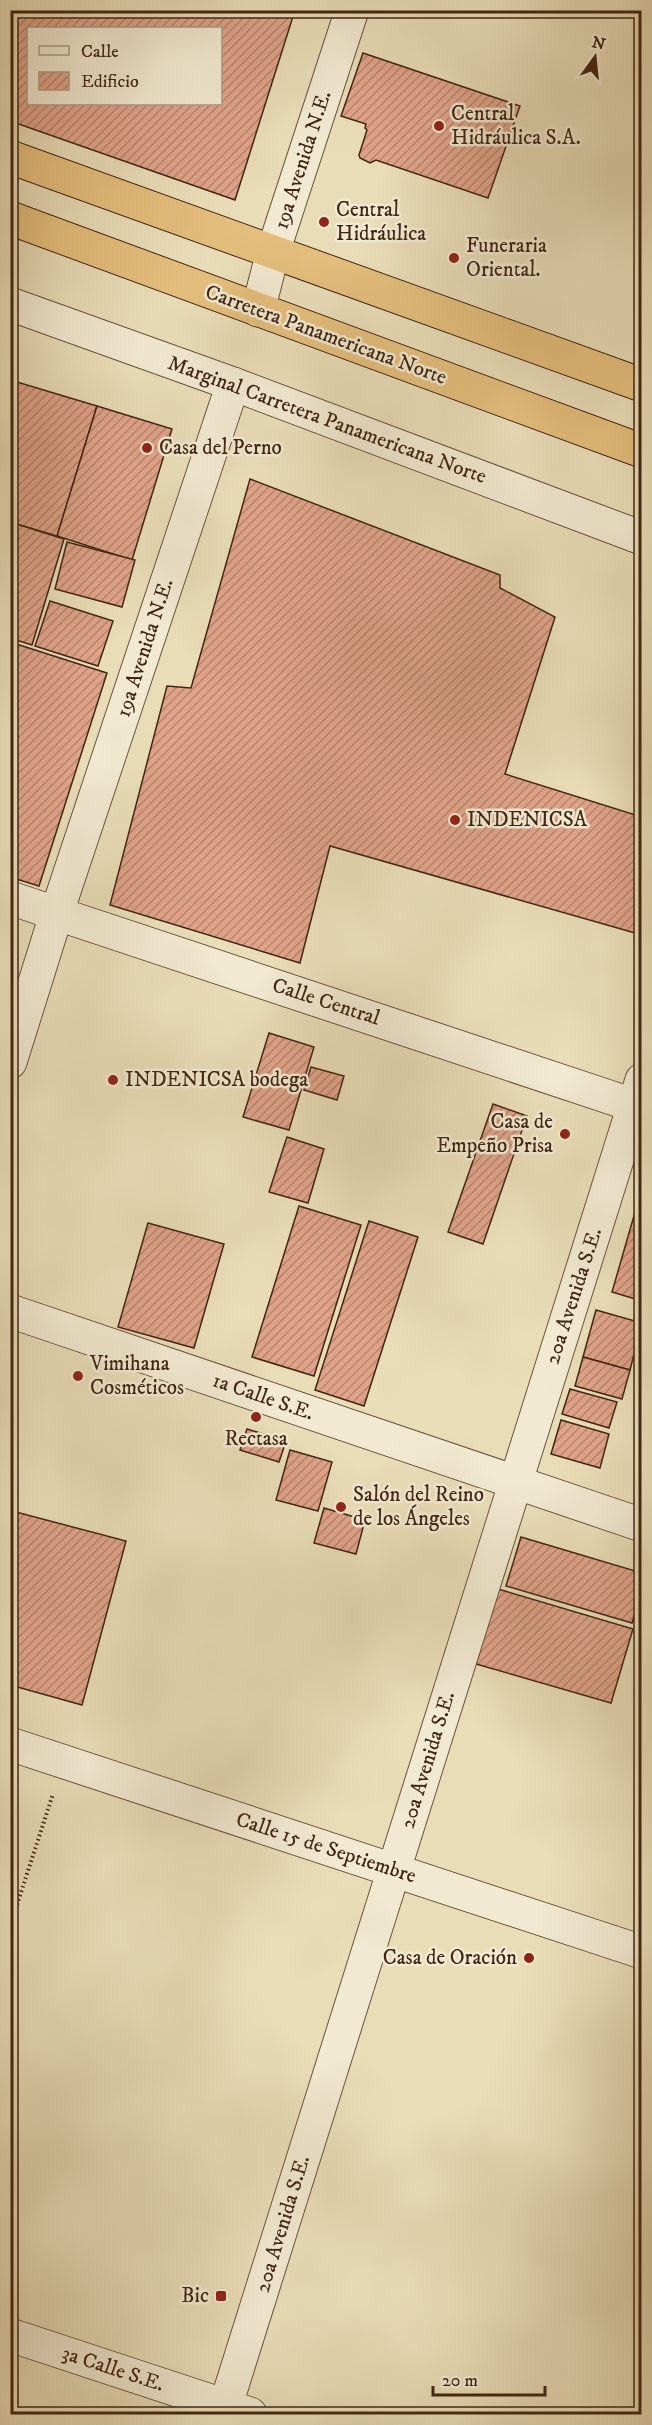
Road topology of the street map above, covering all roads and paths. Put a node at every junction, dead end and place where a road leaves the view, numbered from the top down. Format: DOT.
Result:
graph roads {
  1 [pos="352,10"];
  2 [pos="10,157"];
  3 [pos="11,220"];
  4 [pos="273,252"];
  5 [pos="10,304"];
  6 [pos="258,309"];
  7 [pos="233,384"];
  8 [pos="642,385"];
  9 [pos="642,451"];
  10 [pos="642,538"];
  11 [pos="10,898"];
  12 [pos="57,912"];
  13 [pos="10,1062"];
  14 [pos="639,1098"];
  15 [pos="10,1311"];
  16 [pos="515,1482"];
  17 [pos="642,1525"];
  18 [pos="10,1744"];
  19 [pos="63,1762"];
  20 [pos="393,1871"];
  21 [pos="10,1926"];
  22 [pos="642,1952"];
  23 [pos="10,2336"];
  24 [pos="233,2412"];
  1 -- 4 [label="street, 19a Avenida N.E."];
  2 -- 4 [label="highway"];
  3 -- 6 [label="highway, Carretera Panamericana Norte"];
  4 -- 6 [label="street, 19a Avenida N.E."];
  4 -- 8 [label="highway"];
  5 -- 7 [label="street, Marginal Carretera Panamericana Norte"];
  6 -- 9 [label="highway, Carretera Panamericana Norte"];
  7 -- 10 [label="street, Marginal Carretera Panamericana Norte"];
  7 -- 12 [label="street, 19a Avenida N.E."];
  11 -- 12 [label="street, Calle Central"];
  12 -- 13 [label="street, 19a Avenida N.E."];
  12 -- 14 [label="street, Calle Central"];
  14 -- 16 [label="street, 20a Avenida S.E."];
  15 -- 16 [label="street, 1a Calle S.E."];
  16 -- 17 [label="street, 1a Calle S.E."];
  16 -- 20 [label="street, 20a Avenida S.E."];
  18 -- 19 [label="street, Calle 15 de Septiembre"];
  19 -- 20 [label="street, Calle 15 de Septiembre"];
  19 -- 21 [label="path"];
  20 -- 22 [label="street, Calle 15 de Septiembre"];
  20 -- 24 [label="street, 20a Avenida S.E."];
  23 -- 24 [label="street, 3a Calle S.E."];
}
